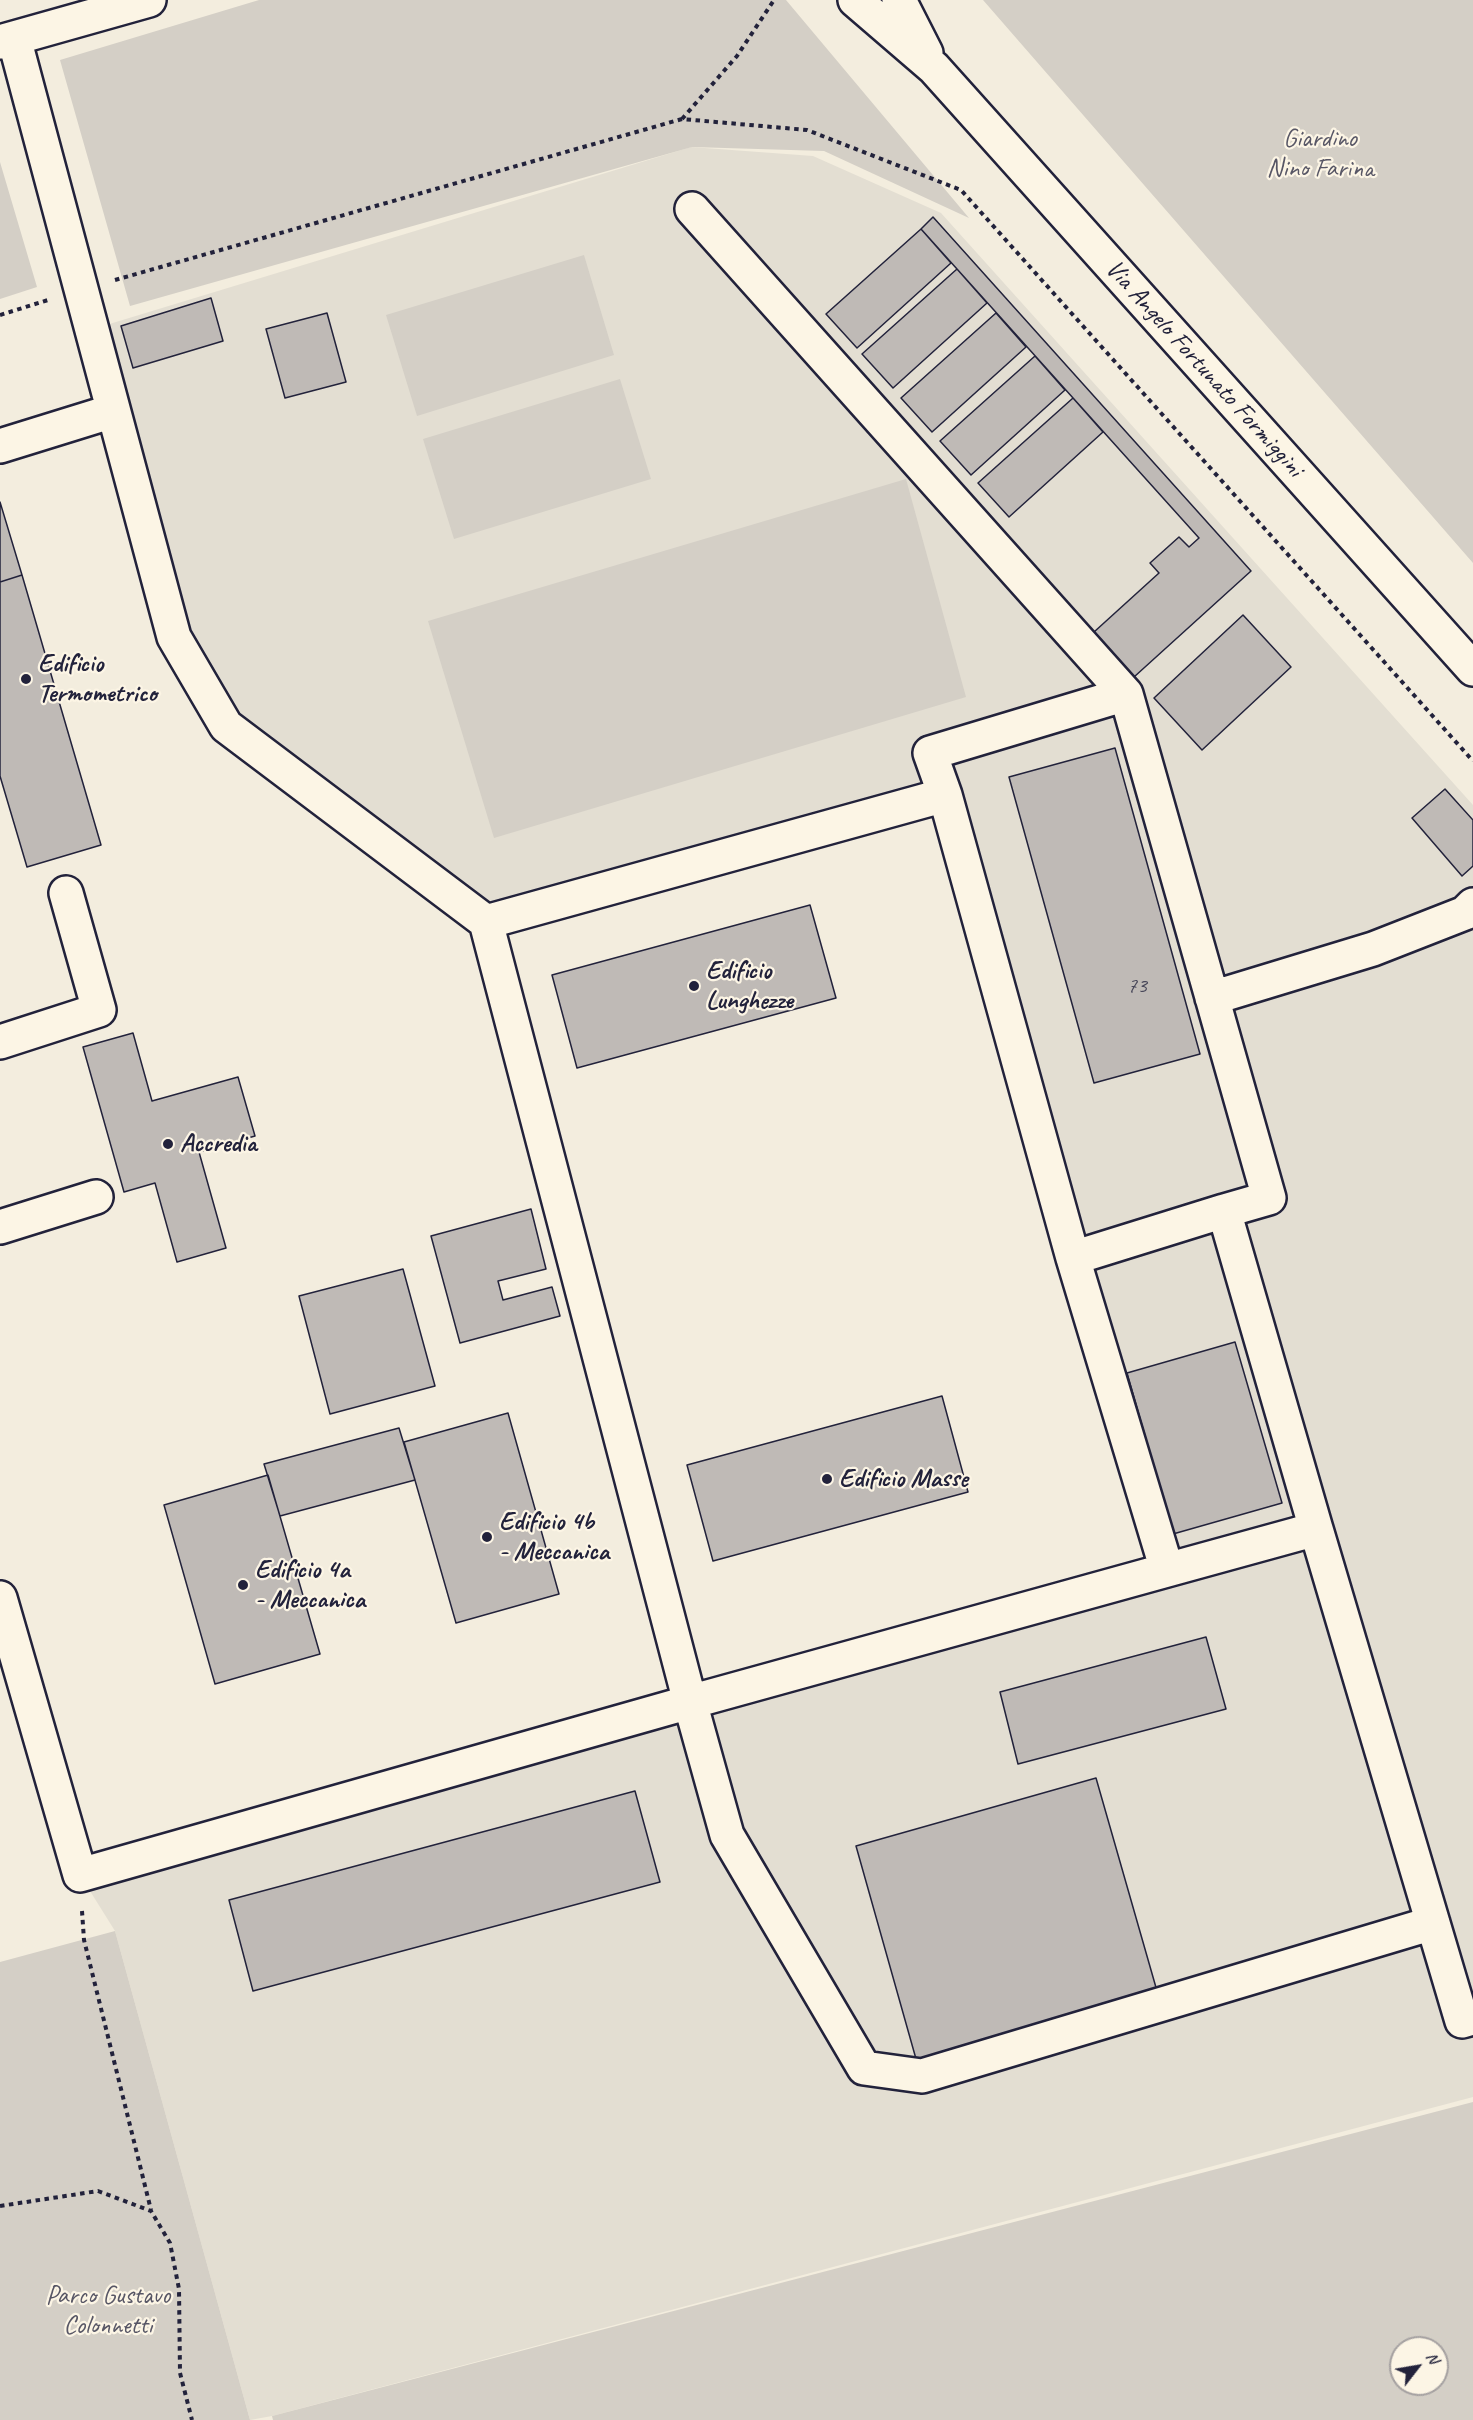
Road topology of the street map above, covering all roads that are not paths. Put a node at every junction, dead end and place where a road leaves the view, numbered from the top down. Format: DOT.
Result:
graph roads {
  1 [pos="148,0"];
  2 [pos="855,0"];
  3 [pos="899,0"];
  4 [pos="7,40"];
  5 [pos="934,68"];
  6 [pos="692,209"];
  7 [pos="113,411"];
  8 [pos="0,446"];
  9 [pos="1473,669"];
  10 [pos="1126,694"];
  11 [pos="945,795"];
  12 [pos="66,893"];
  13 [pos="1473,905"];
  14 [pos="486,922"];
  15 [pos="1212,998"];
  16 [pos="0,1042"];
  17 [pos="96,1197"];
  18 [pos="1224,1210"];
  19 [pos="0,1227"];
  20 [pos="1073,1258"];
  21 [pos="1316,1529"];
  22 [pos="1167,1570"];
  23 [pos="0,1598"];
  24 [pos="690,1702"];
  25 [pos="1433,1923"];
  26 [pos="1473,2018"];
  1 -- 4 [label="street"];
  2 -- 5 [label="street, Via Angelo Fortunato Formiggini"];
  3 -- 5 [label="street, Via Angelo Fortunato Formiggini"];
  4 -- 7 [label="street"];
  5 -- 9 [label="street, Via Angelo Fortunato Formiggini"];
  6 -- 10 [label="street"];
  7 -- 8 [label="street"];
  7 -- 14 [label="street"];
  10 -- 11 [label="street"];
  10 -- 15 [label="street"];
  11 -- 14 [label="street"];
  11 -- 20 [label="street"];
  12 -- 16 [label="street"];
  13 -- 15 [label="street"];
  14 -- 24 [label="street"];
  15 -- 18 [label="street"];
  17 -- 19 [label="street"];
  18 -- 20 [label="street"];
  18 -- 21 [label="street"];
  20 -- 22 [label="street"];
  21 -- 22 [label="street"];
  21 -- 25 [label="street"];
  22 -- 24 [label="street"];
  23 -- 24 [label="street"];
  24 -- 25 [label="street"];
  25 -- 26 [label="street"];
}
